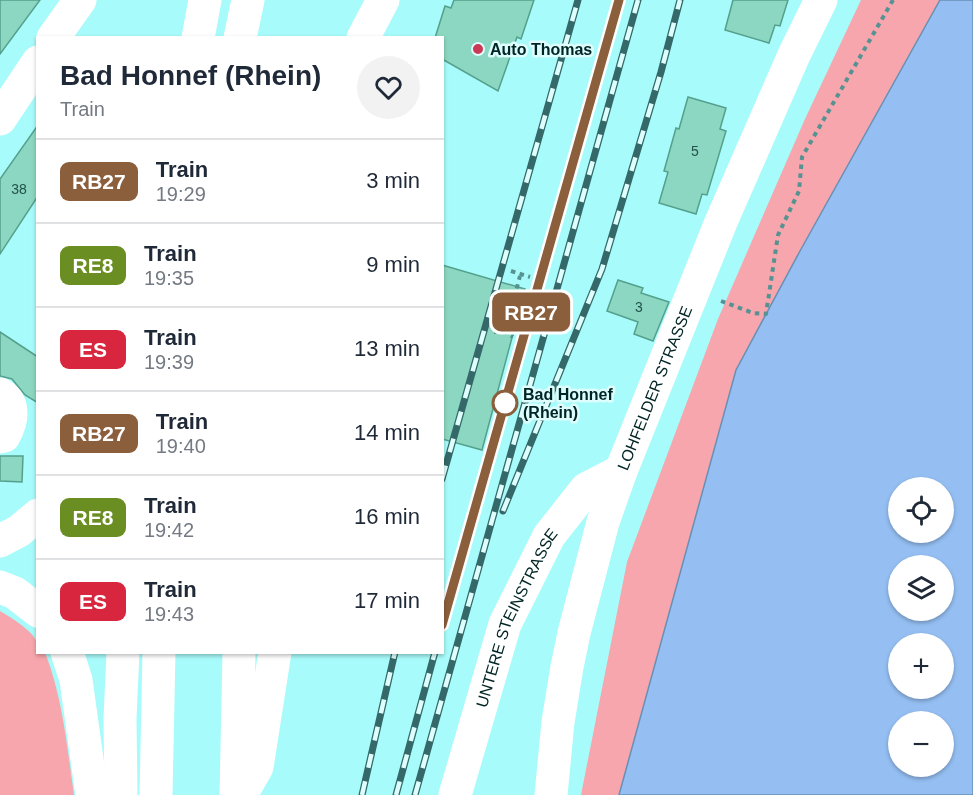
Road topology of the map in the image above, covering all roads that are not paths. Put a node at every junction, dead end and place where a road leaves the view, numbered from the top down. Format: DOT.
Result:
graph roads {
  1 [pos="80,0"];
  2 [pos="205,0"];
  3 [pos="233,0"];
  4 [pos="248,0"];
  5 [pos="383,0"];
  6 [pos="821,0"];
  7 [pos="54,36"];
  8 [pos="198,36"];
  9 [pos="225,36"];
  10 [pos="240,36"];
  11 [pos="364,36"];
  12 [pos="36,65"];
  13 [pos="0,119"];
  14 [pos="0,394"];
  15 [pos="0,437"];
  16 [pos="621,471"];
  17 [pos="36,517"];
  18 [pos="0,541"];
  19 [pos="0,587"];
  20 [pos="36,609"];
  21 [pos="68,654"];
  22 [pos="123,654"];
  23 [pos="159,654"];
  24 [pos="238,654"];
  25 [pos="275,654"];
  26 [pos="92,795"];
  27 [pos="121,795"];
  28 [pos="156,795"];
  29 [pos="236,795"];
  30 [pos="241,795"];
  31 [pos="455,795"];
  32 [pos="551,795"];
  1 -- 7 [label="main road"];
  2 -- 8 [label="main road"];
  3 -- 9 [label="main road"];
  4 -- 10 [label="main road"];
  5 -- 11 [label="main road"];
  6 -- 16 [label="main road, LOHFELDER STRASSE"];
  12 -- 13 [label="main road"];
  14 -- 15 [label="main road"];
  16 -- 31 [label="main road, UNTERE STEINSTRASSE"];
  16 -- 32 [label="main road, LOHFELDER STRASSE"];
  17 -- 18 [label="main road"];
  19 -- 20 [label="main road"];
  21 -- 26 [label="main road"];
  22 -- 27 [label="main road"];
  23 -- 28 [label="main road"];
  24 -- 29 [label="main road"];
  25 -- 30 [label="main road"];
}
